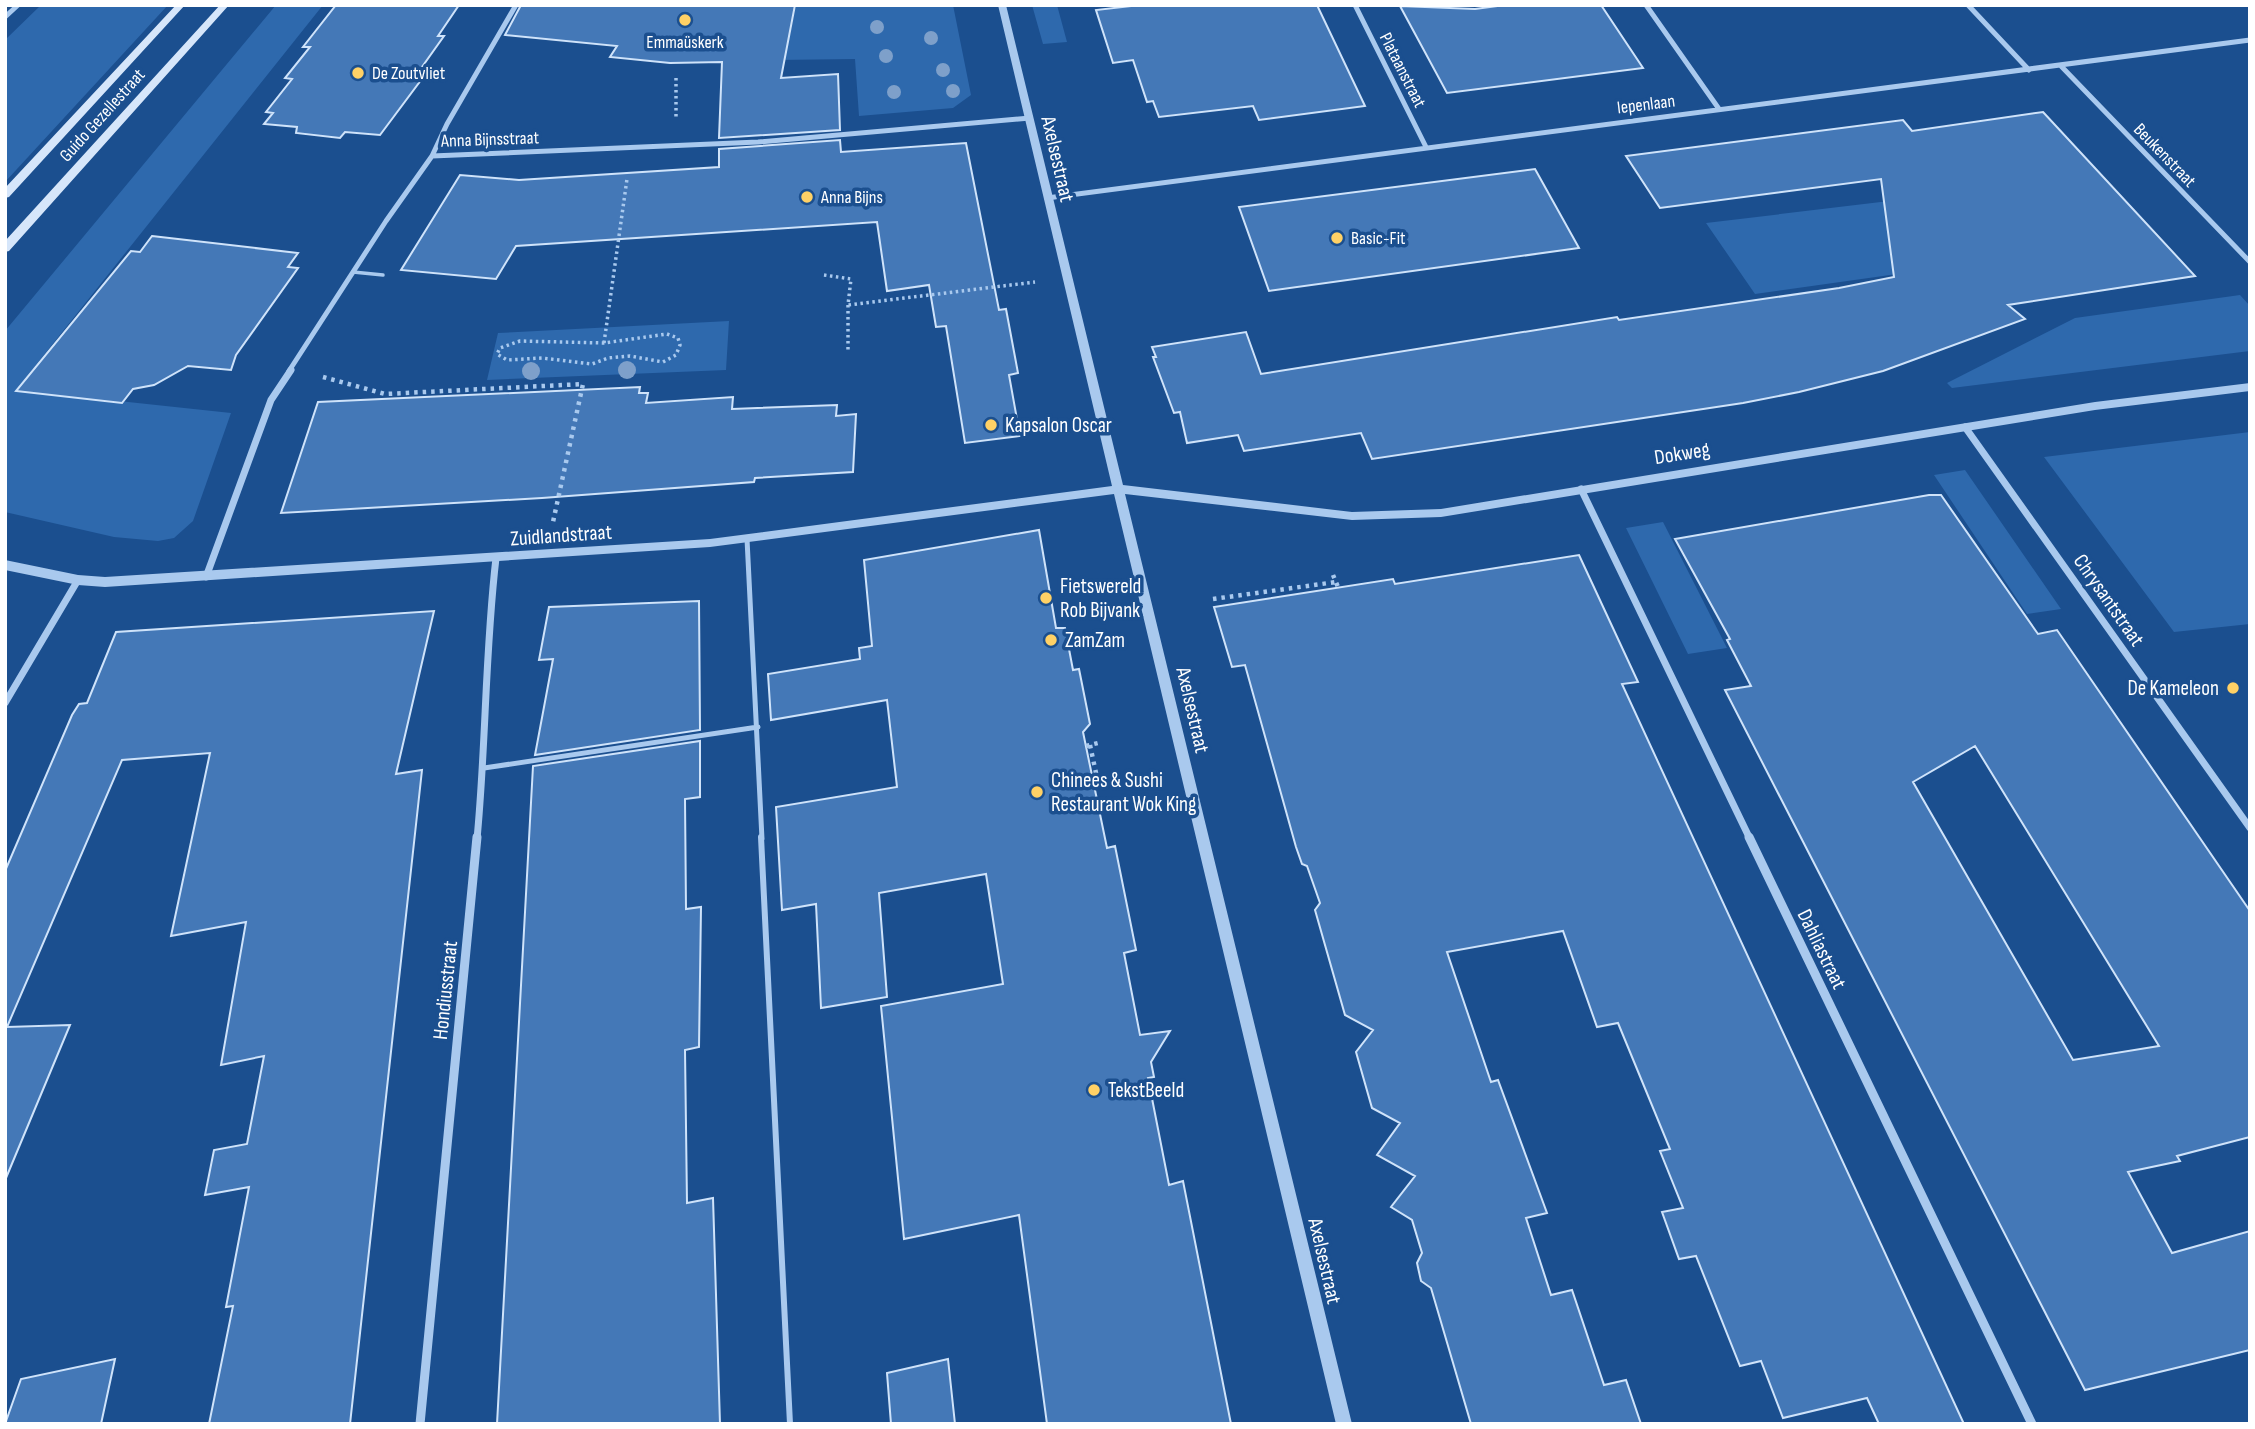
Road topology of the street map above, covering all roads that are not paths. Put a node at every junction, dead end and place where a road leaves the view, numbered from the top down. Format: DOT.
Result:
graph roads {
  1 [pos="18,5"];
  2 [pos="181,5"];
  3 [pos="225,5"];
  4 [pos="516,5"];
  5 [pos="1002,5"];
  6 [pos="1355,5"];
  7 [pos="1646,5"];
  8 [pos="1968,5"];
  9 [pos="5,17"];
  10 [pos="2250,40"];
  11 [pos="2061,66"];
  12 [pos="2029,69"];
  13 [pos="1719,109"];
  14 [pos="1030,118"];
  15 [pos="1426,147"];
  16 [pos="432,156"];
  17 [pos="5,195"];
  18 [pos="1047,198"];
  19 [pos="5,248"];
  20 [pos="2250,262"];
  21 [pos="353,272"];
  22 [pos="383,275"];
  23 [pos="2250,387"];
  24 [pos="1965,426"];
  25 [pos="1119,489"];
  26 [pos="1581,489"];
  27 [pos="747,539"];
  28 [pos="496,558"];
  29 [pos="5,565"];
  30 [pos="206,577"];
  31 [pos="78,580"];
  32 [pos="5,703"];
  33 [pos="758,727"];
  34 [pos="484,768"];
  35 [pos="2250,828"];
  36 [pos="420,1424"];
  37 [pos="790,1424"];
  38 [pos="1344,1424"];
  39 [pos="2032,1424"];
  1 -- 9 [label="street"];
  2 -- 17 [label="main road, Guido Gezellestraat"];
  3 -- 19 [label="main road, Guido Gezellestraat"];
  4 -- 16 [label="street"];
  5 -- 14 [label="street, Axelsestraat"];
  6 -- 15 [label="street, Plataanstraat"];
  7 -- 13 [label="street"];
  8 -- 12 [label="street"];
  10 -- 11 [label="street, Iepenlaan"];
  11 -- 12 [label="street, Iepenlaan"];
  11 -- 20 [label="street, Beukenstraat"];
  12 -- 13 [label="street, Iepenlaan"];
  13 -- 15 [label="street, Iepenlaan"];
  14 -- 16 [label="street, Anna Bijnsstraat"];
  14 -- 18 [label="street, Axelsestraat"];
  15 -- 18 [label="street, Iepenlaan"];
  16 -- 21 [label="street, Anna Bijnsstraat"];
  18 -- 25 [label="street, Axelsestraat"];
  21 -- 22 [label="lane"];
  21 -- 30 [label="street, Anna Bijnsstraat"];
  23 -- 24 [label="street, Dokweg"];
  24 -- 26 [label="street, Dokweg"];
  24 -- 35 [label="street, Chrysantstraat"];
  25 -- 26 [label="street, Dokweg"];
  25 -- 27 [label="street, Zuidlandstraat"];
  25 -- 38 [label="street, Axelsestraat"];
  26 -- 39 [label="street, Dahliastraat"];
  27 -- 28 [label="street, Zuidlandstraat"];
  27 -- 33 [label="lane"];
  28 -- 30 [label="street, Zuidlandstraat"];
  28 -- 34 [label="street, Hondiusstraat"];
  29 -- 31 [label="street, Zuidlandstraat"];
  30 -- 31 [label="street, Zuidlandstraat"];
  31 -- 32 [label="street"];
  33 -- 34 [label="lane"];
  33 -- 37 [label="lane"];
  34 -- 36 [label="street, Hondiusstraat"];
}
